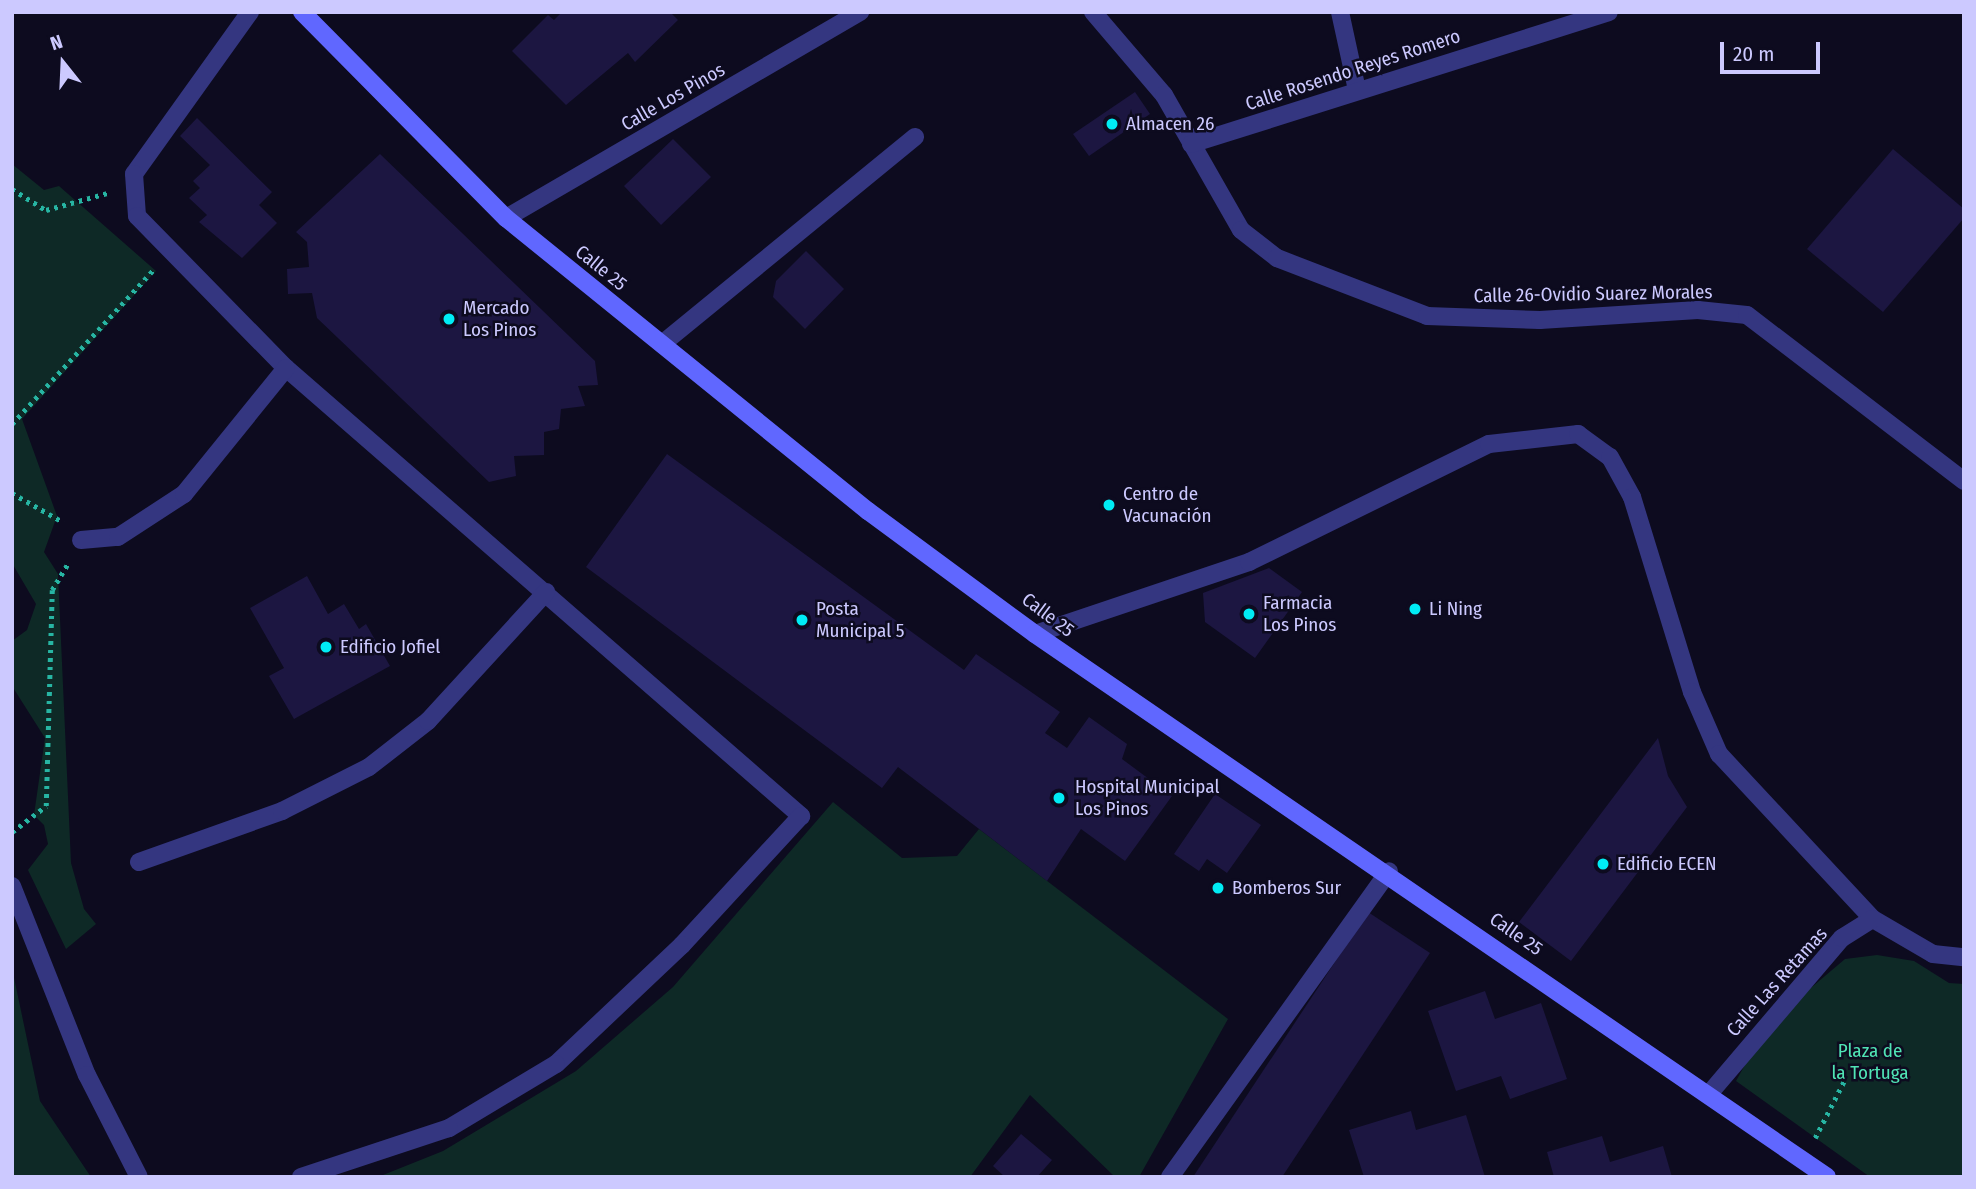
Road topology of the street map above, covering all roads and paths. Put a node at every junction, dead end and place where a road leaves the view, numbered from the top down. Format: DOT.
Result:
graph roads {
  1 [pos="250,12"];
  2 [pos="302,12"];
  3 [pos="860,12"];
  4 [pos="1093,12"];
  5 [pos="1340,12"];
  6 [pos="1609,12"];
  7 [pos="1577,17"];
  8 [pos="1357,90"];
  9 [pos="915,137"];
  10 [pos="1191,144"];
  11 [pos="132,186"];
  12 [pos="12,189"];
  13 [pos="506,218"];
  14 [pos="170,250"];
  15 [pos="662,344"];
  16 [pos="286,368"];
  17 [pos="12,424"];
  18 [pos="1964,481"];
  19 [pos="12,493"];
  20 [pos="81,540"];
  21 [pos="546,592"];
  22 [pos="1035,634"];
  23 [pos="12,832"];
  24 [pos="139,862"];
  25 [pos="1389,871"];
  26 [pos="12,886"];
  27 [pos="1873,919"];
  28 [pos="1964,957"];
  29 [pos="1845,1079"];
  30 [pos="1709,1094"];
  31 [pos="1801,1159"];
  32 [pos="139,1177"];
  33 [pos="301,1177"];
  34 [pos="1170,1177"];
  35 [pos="1827,1177"];
  1 -- 11 [label="street"];
  2 -- 13 [label="street, Calle 25"];
  3 -- 13 [label="street, Calle Los Pinos"];
  4 -- 10 [label="street, Calle 26-Ovidio Suarez Morales"];
  5 -- 8 [label="street"];
  6 -- 7 [label="street, Calle Rosendo Reyes Romero"];
  7 -- 8 [label="street, Calle Rosendo Reyes Romero"];
  8 -- 10 [label="street, Calle Rosendo Reyes Romero"];
  9 -- 15 [label="street"];
  10 -- 18 [label="street, Calle 26-Ovidio Suarez Morales"];
  11 -- 12 [label="path"];
  11 -- 14 [label="street"];
  13 -- 15 [label="street, Calle 25"];
  14 -- 16 [label="street"];
  14 -- 17 [label="path"];
  15 -- 22 [label="street, Calle 25"];
  16 -- 20 [label="street"];
  16 -- 21 [label="street"];
  19 -- 20 [label="path"];
  20 -- 23 [label="path"];
  21 -- 24 [label="street"];
  21 -- 33 [label="street"];
  22 -- 25 [label="street, Calle 25"];
  22 -- 27 [label="street"];
  25 -- 30 [label="street, Calle 25"];
  25 -- 34 [label="street"];
  26 -- 32 [label="street"];
  27 -- 28 [label="street"];
  27 -- 30 [label="street, Calle Las Retamas"];
  29 -- 31 [label="path"];
  30 -- 31 [label="street, Calle 25"];
  31 -- 35 [label="street, Calle 25"];
}
